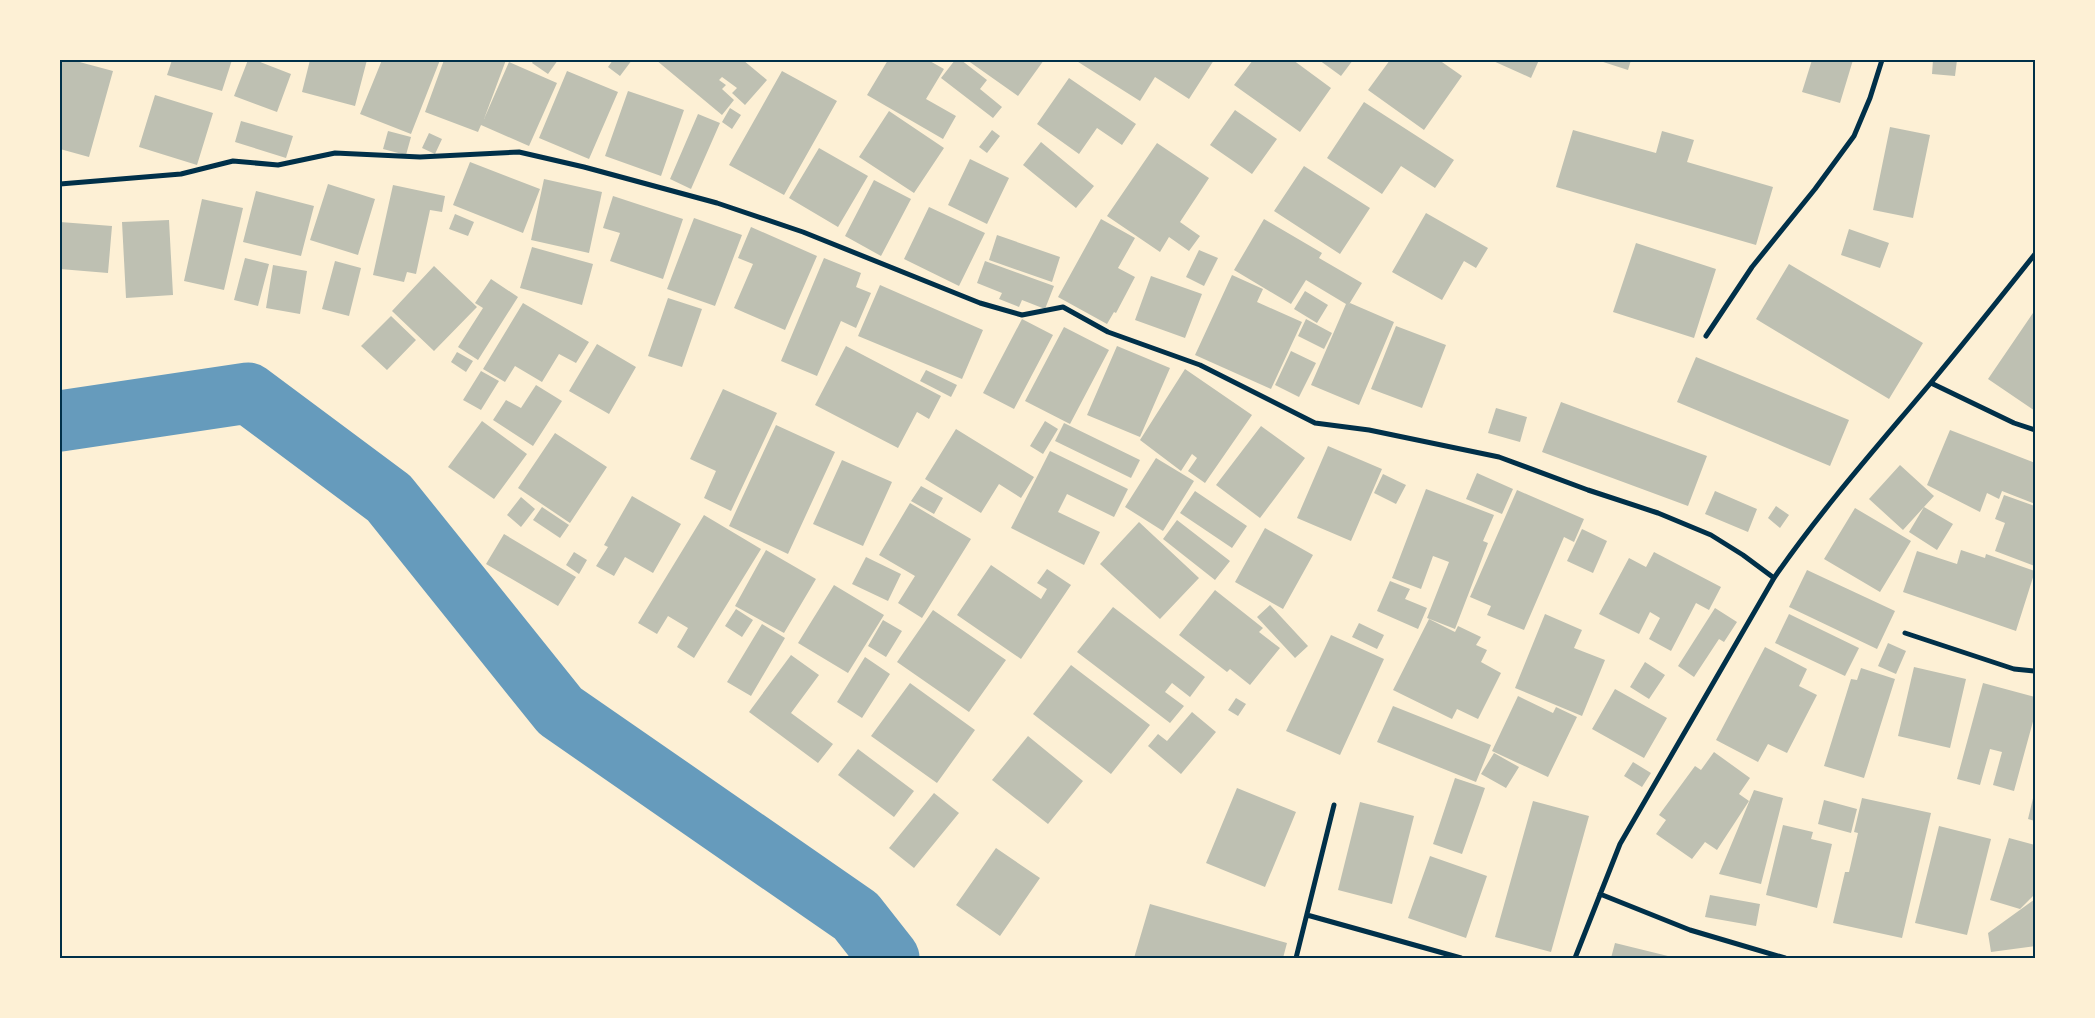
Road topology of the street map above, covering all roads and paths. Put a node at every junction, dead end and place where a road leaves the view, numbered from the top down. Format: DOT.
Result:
graph roads {
  1 [pos="1882,60"];
  2 [pos="60,184"];
  3 [pos="2035,254"];
  4 [pos="1706,336"];
  5 [pos="1931,383"];
  6 [pos="2035,430"];
  7 [pos="1774,578"];
  8 [pos="1905,632"];
  9 [pos="2035,671"];
  10 [pos="1334,805"];
  11 [pos="1600,894"];
  12 [pos="1307,915"];
  13 [pos="1296,958"];
  14 [pos="1461,958"];
  15 [pos="1575,958"];
  16 [pos="1785,958"];
  1 -- 4 [label="street"];
  2 -- 7 [label="street"];
  3 -- 5 [label="street"];
  5 -- 6 [label="street"];
  5 -- 7 [label="street"];
  7 -- 11 [label="street"];
  8 -- 9 [label="street"];
  10 -- 12 [label="street"];
  11 -- 15 [label="street"];
  11 -- 16 [label="street"];
  12 -- 13 [label="street"];
  12 -- 14 [label="street"];
}
